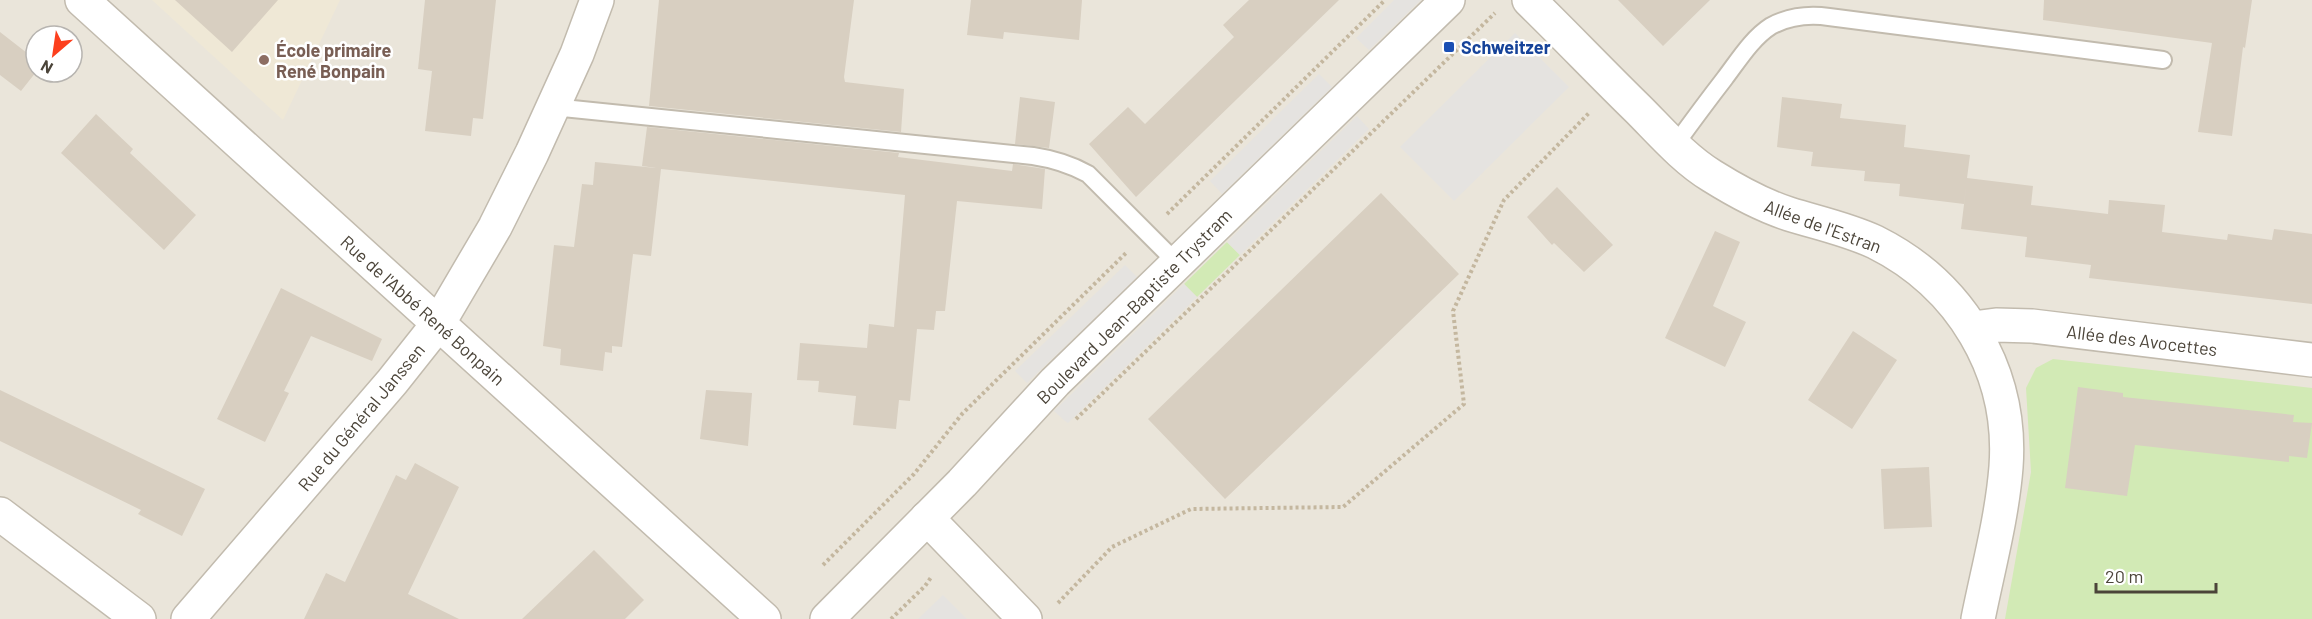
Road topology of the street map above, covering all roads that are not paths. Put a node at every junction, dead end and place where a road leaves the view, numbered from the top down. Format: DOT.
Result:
graph roads {
  1 [pos="82,0"];
  2 [pos="597,0"];
  3 [pos="1448,0"];
  4 [pos="1515,4"];
  5 [pos="2163,60"];
  6 [pos="553,107"];
  7 [pos="1675,145"];
  8 [pos="1177,263"];
  9 [pos="438,324"];
  10 [pos="1973,328"];
  11 [pos="2312,360"];
  12 [pos="0,514"];
  13 [pos="927,518"];
  14 [pos="1038,615"];
  15 [pos="139,619"];
  16 [pos="188,619"];
  17 [pos="764,619"];
  18 [pos="827,619"];
  19 [pos="1978,619"];
  1 -- 9 [label="street, Rue de l'Abbé René Bonpain"];
  2 -- 6 [label="street, Rue du Général Janssen"];
  3 -- 8 [label="street, Boulevard Jean-Baptiste Trystram"];
  4 -- 7 [label="street, Allée de l'Estran"];
  5 -- 7 [label="lane"];
  6 -- 8 [label="lane"];
  6 -- 9 [label="street, Rue du Général Janssen"];
  7 -- 10 [label="street, Allée de l'Estran"];
  8 -- 13 [label="street, Boulevard Jean-Baptiste Trystram"];
  9 -- 16 [label="street, Rue du Général Janssen"];
  9 -- 17 [label="street, Rue de l'Abbé René Bonpain"];
  10 -- 11 [label="street, Allée des Avocettes"];
  10 -- 19 [label="street, Allée de l'Estran"];
  12 -- 15 [label="street"];
  13 -- 14 [label="street"];
  13 -- 18 [label="street, Boulevard Jean-Baptiste Trystram"];
}
